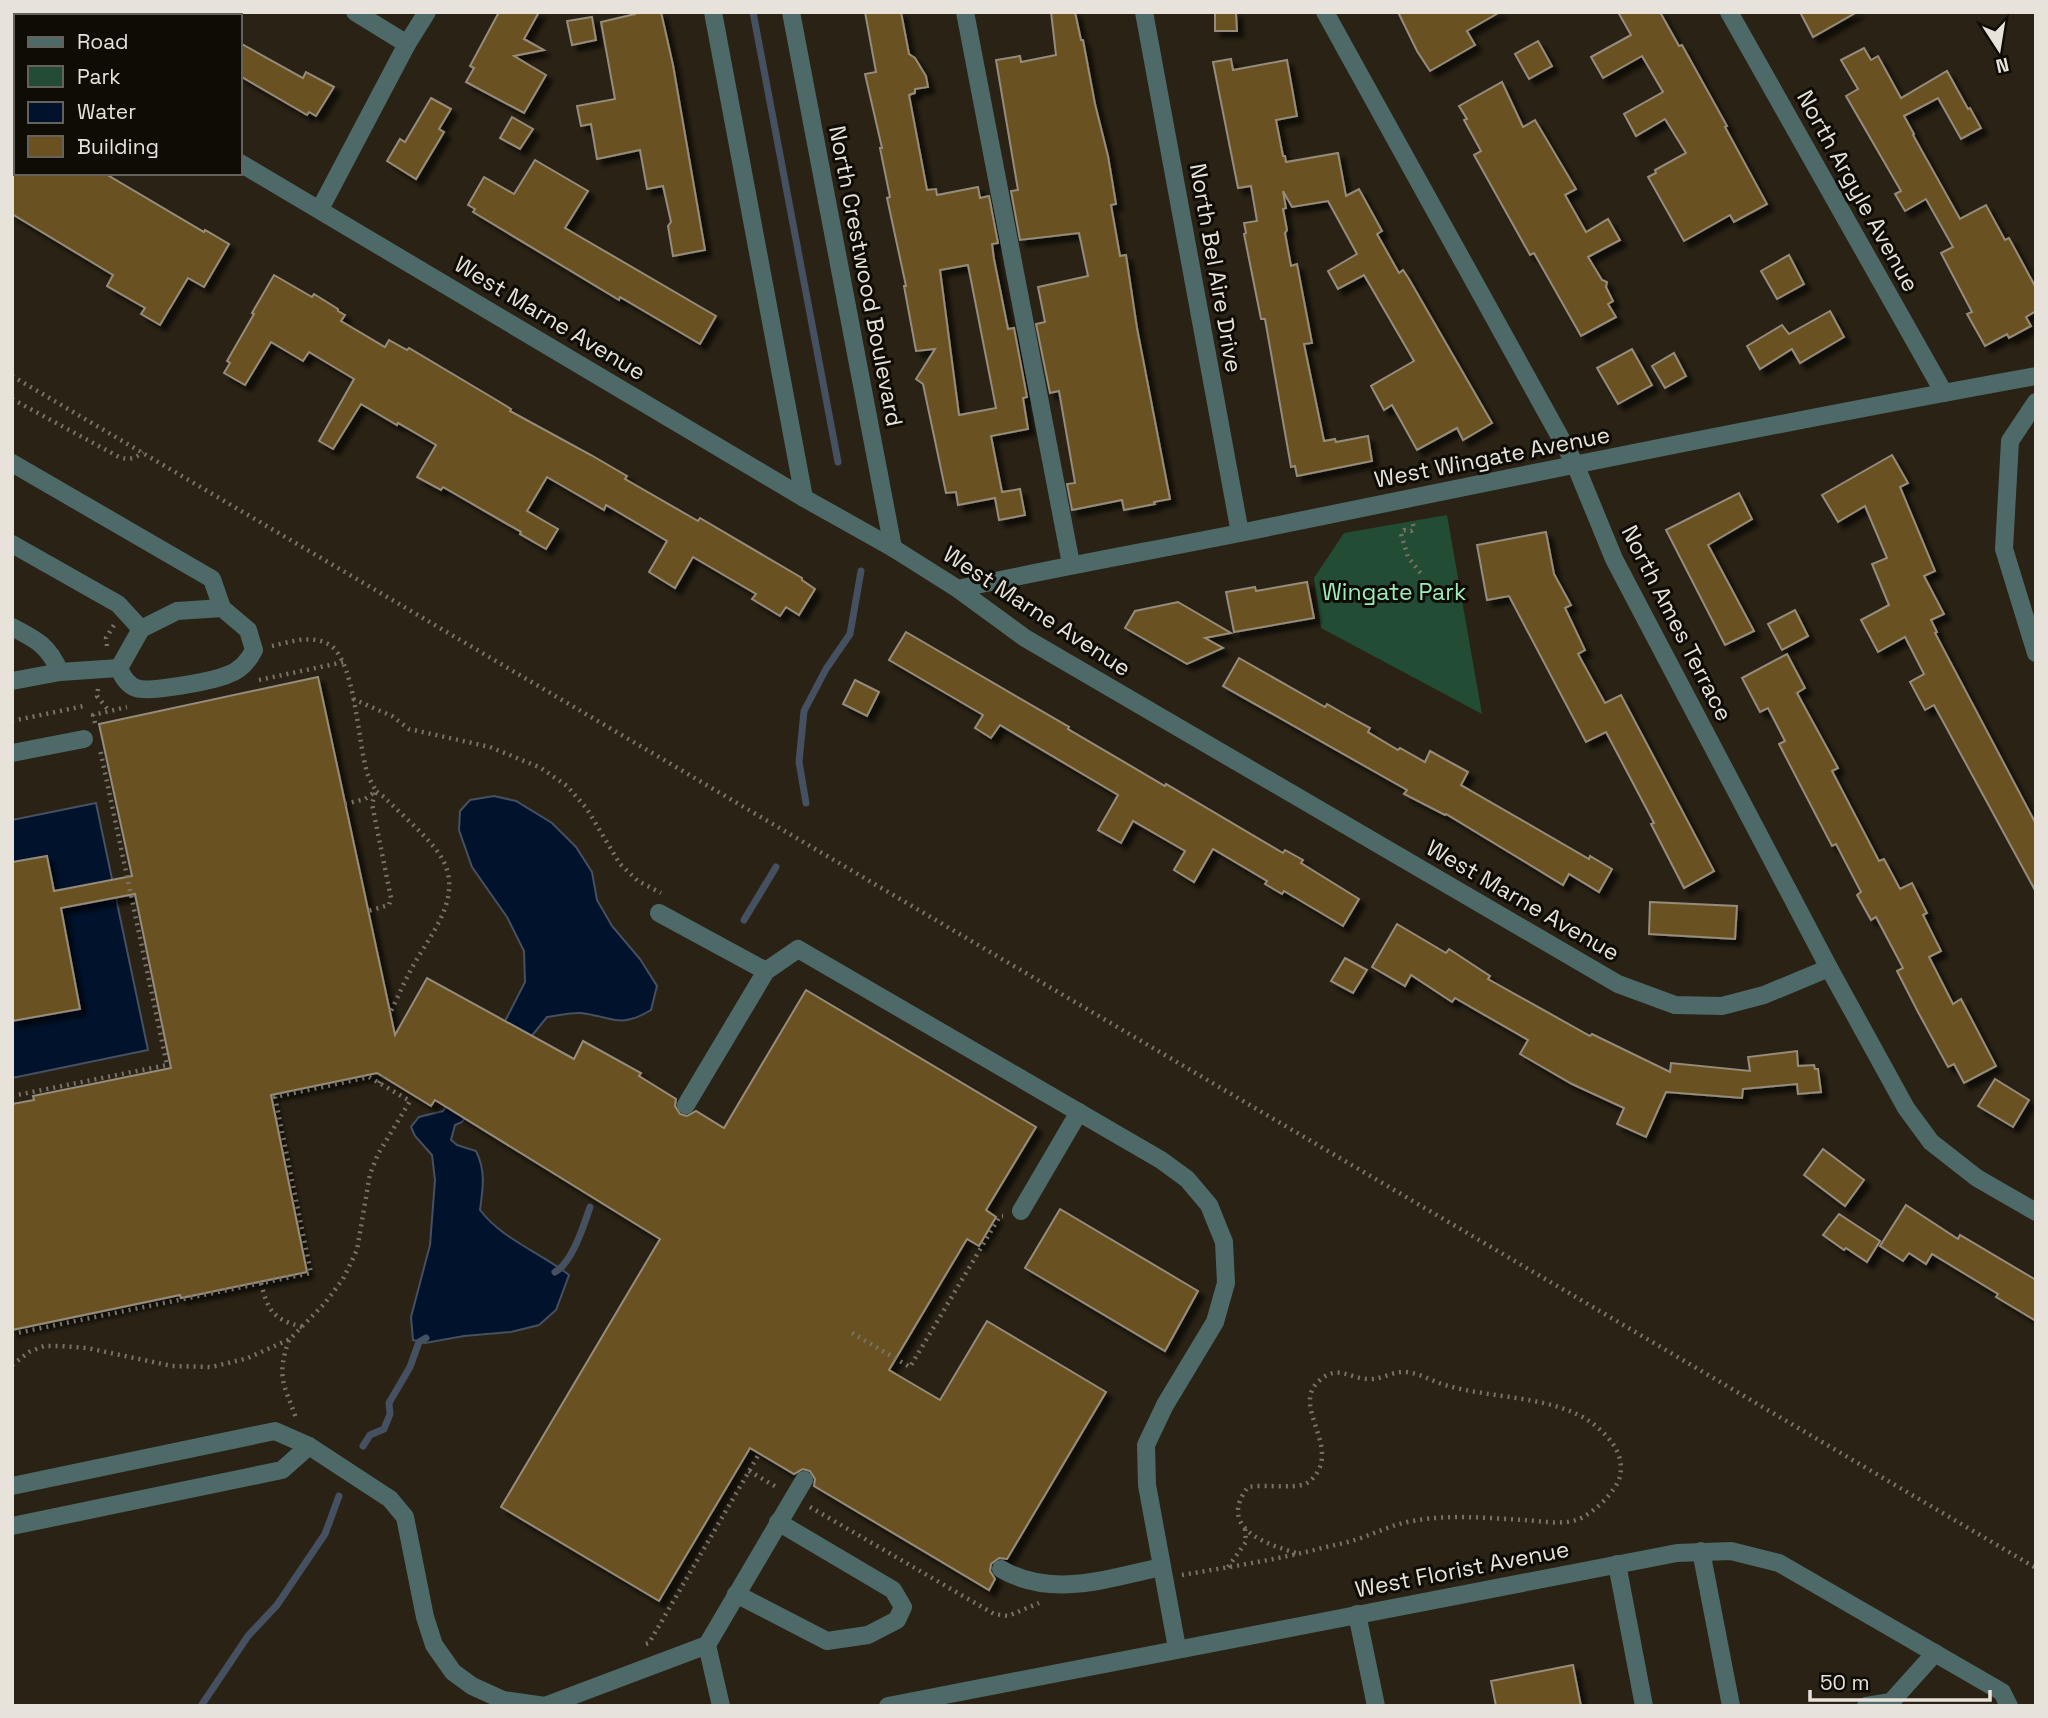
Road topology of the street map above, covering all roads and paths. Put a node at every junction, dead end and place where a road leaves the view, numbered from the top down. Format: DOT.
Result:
graph roads {
  1 [pos="355,12"];
  2 [pos="427,12"];
  3 [pos="713,12"];
  4 [pos="791,12"];
  5 [pos="965,12"];
  6 [pos="1144,12"];
  7 [pos="1325,12"];
  8 [pos="1729,12"];
  9 [pos="407,44"];
  10 [pos="242,164"];
  11 [pos="320,209"];
  12 [pos="12,376"];
  13 [pos="2036,376"];
  14 [pos="1944,393"];
  15 [pos="12,399"];
  16 [pos="2036,402"];
  17 [pos="143,452"];
  18 [pos="12,463"];
  19 [pos="1575,464"];
  20 [pos="804,498"];
  21 [pos="1413,524"];
  22 [pos="1240,533"];
  23 [pos="12,544"];
  24 [pos="893,548"];
  25 [pos="1071,564"];
  26 [pos="1423,576"];
  27 [pos="958,589"];
  28 [pos="222,608"];
  29 [pos="12,626"];
  30 [pos="141,629"];
  31 [pos="254,650"];
  32 [pos="2036,653"];
  33 [pos="344,662"];
  34 [pos="119,667"];
  35 [pos="60,672"];
  36 [pos="12,681"];
  37 [pos="253,681"];
  38 [pos="97,696"];
  39 [pos="353,699"];
  40 [pos="84,705"];
  41 [pos="135,706"];
  42 [pos="109,711"];
  43 [pos="12,720"];
  44 [pos="93,736"];
  45 [pos="12,753"];
  46 [pos="376,791"];
  47 [pos="345,804"];
  48 [pos="368,911"];
  49 [pos="659,913"];
  50 [pos="1829,968"];
  51 [pos="766,971"];
  52 [pos="390,1013"];
  53 [pos="383,1076"];
  54 [pos="379,1083"];
  55 [pos="12,1096"];
  56 [pos="686,1105"];
  57 [pos="1079,1112"];
  58 [pos="1021,1211"];
  59 [pos="2036,1212"];
  60 [pos="261,1283"];
  61 [pos="302,1327"];
  62 [pos="852,1333"];
  63 [pos="12,1334"];
  64 [pos="290,1339"];
  65 [pos="12,1363"];
  66 [pos="297,1423"];
  67 [pos="309,1446"];
  68 [pos="749,1471"];
  69 [pos="804,1480"];
  70 [pos="12,1486"];
  71 [pos="793,1497"];
  72 [pos="778,1522"];
  73 [pos="12,1526"];
  74 [pos="1244,1528"];
  75 [pos="1701,1551"];
  76 [pos="1300,1554"];
  77 [pos="1617,1564"];
  78 [pos="1162,1567"];
  79 [pos="1228,1567"];
  80 [pos="2036,1568"];
  81 [pos="1001,1569"];
  82 [pos="1181,1575"];
  83 [pos="736,1594"];
  84 [pos="1048,1600"];
  85 [pos="1357,1614"];
  86 [pos="707,1645"];
  87 [pos="1177,1648"];
  88 [pos="1935,1653"];
  89 [pos="961,1700"];
  90 [pos="721,1706"];
  91 [pos="888,1706"];
  92 [pos="1376,1706"];
  93 [pos="1644,1706"];
  94 [pos="1731,1706"];
  95 [pos="1866,1706"];
  96 [pos="2009,1706"];
  1 -- 9 [label="street"];
  2 -- 9 [label="street"];
  3 -- 20 [label="street"];
  4 -- 24 [label="street, North Crestwood Boulevard"];
  5 -- 25 [label="street"];
  6 -- 22 [label="street, North Bel Aire Drive"];
  7 -- 19 [label="street, North Ames Terrace"];
  8 -- 14 [label="street, North Argyle Avenue"];
  9 -- 11 [label="street"];
  10 -- 11 [label="street, West Marne Avenue"];
  11 -- 20 [label="street, West Marne Avenue"];
  12 -- 17 [label="path"];
  13 -- 14 [label="street, West Wingate Avenue"];
  14 -- 19 [label="street, West Wingate Avenue"];
  15 -- 17 [label="path"];
  16 -- 32 [label="street"];
  17 -- 80 [label="path"];
  18 -- 28 [label="street"];
  19 -- 22 [label="street, West Wingate Avenue"];
  19 -- 50 [label="street, North Ames Terrace"];
  20 -- 24 [label="street, West Marne Avenue"];
  21 -- 26 [label="path"];
  22 -- 25 [label="street, West Wingate Avenue"];
  23 -- 30 [label="street"];
  24 -- 27 [label="street, West Marne Avenue"];
  25 -- 27 [label="street, West Wingate Avenue"];
  27 -- 50 [label="street, West Marne Avenue"];
  28 -- 30 [label="street"];
  28 -- 31 [label="street"];
  29 -- 35 [label="street"];
  30 -- 34 [label="street"];
  31 -- 33 [label="path"];
  31 -- 34 [label="street"];
  33 -- 37 [label="path"];
  33 -- 39 [label="path"];
  34 -- 35 [label="street"];
  35 -- 36 [label="street"];
  38 -- 42 [label="path"];
  39 -- 46 [label="path"];
  39 -- 49 [label="path"];
  40 -- 43 [label="path"];
  41 -- 42 [label="path"];
  42 -- 44 [label="path"];
  44 -- 45 [label="street"];
  44 -- 55 [label="path"];
  46 -- 47 [label="path"];
  46 -- 48 [label="path"];
  46 -- 52 [label="path"];
  49 -- 51 [label="street"];
  50 -- 59 [label="street, North Ames Terrace"];
  51 -- 56 [label="street"];
  51 -- 57 [label="street"];
  53 -- 54 [label="path"];
  54 -- 60 [label="path"];
  54 -- 61 [label="path"];
  57 -- 58 [label="street"];
  57 -- 78 [label="street"];
  58 -- 62 [label="path"];
  60 -- 61 [label="path"];
  60 -- 63 [label="path"];
  61 -- 64 [label="path"];
  64 -- 65 [label="path"];
  64 -- 66 [label="path"];
  67 -- 70 [label="street"];
  67 -- 73 [label="street"];
  67 -- 86 [label="street"];
  68 -- 71 [label="path"];
  69 -- 71 [label="street"];
  71 -- 72 [label="street"];
  71 -- 84 [label="path"];
  72 -- 83 [label="street"];
  72 -- 83 [label="street"];
  74 -- 76 [label="path"];
  74 -- 76 [label="path"];
  74 -- 79 [label="path"];
  75 -- 77 [label="street, West Florist Avenue"];
  75 -- 88 [label="street, West Florist Avenue"];
  75 -- 94 [label="street"];
  76 -- 79 [label="path"];
  77 -- 85 [label="street, West Florist Avenue"];
  77 -- 93 [label="street"];
  78 -- 81 [label="street"];
  78 -- 87 [label="street"];
  79 -- 82 [label="path"];
  83 -- 86 [label="street"];
  85 -- 87 [label="street, West Florist Avenue"];
  85 -- 92 [label="street"];
  86 -- 90 [label="street"];
  87 -- 89 [label="street, West Florist Avenue"];
  88 -- 95 [label="street"];
  88 -- 96 [label="street, West Florist Avenue"];
  89 -- 91 [label="street, West Florist Avenue"];
}
